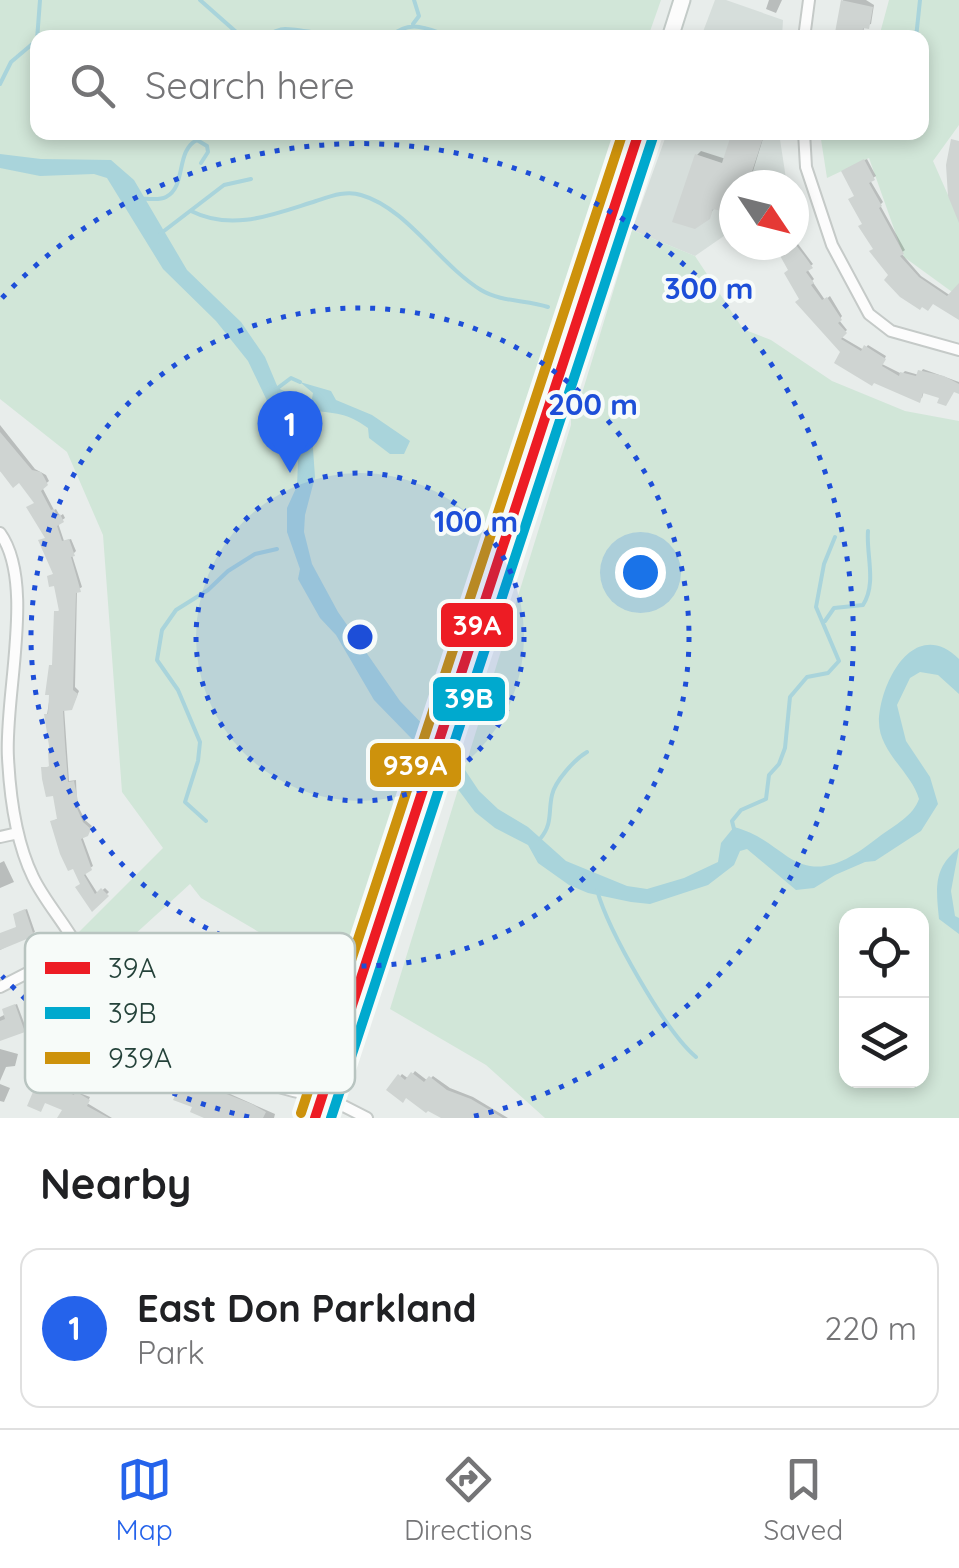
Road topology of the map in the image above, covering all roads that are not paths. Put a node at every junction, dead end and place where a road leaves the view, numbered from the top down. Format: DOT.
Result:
graph roads {
  1 [pos="682,0"];
  2 [pos="809,0"];
  3 [pos="673,30"];
  4 [pos="805,30"];
  5 [pos="637,140"];
  6 [pos="804,140"];
  7 [pos="959,350"];
  8 [pos="0,532"];
  9 [pos="4,546"];
  10 [pos="5,698"];
  11 [pos="18,833"];
  12 [pos="0,836"];
  13 [pos="69,933"];
  14 [pos="25,973"];
  15 [pos="0,986"];
  16 [pos="355,993"];
  17 [pos="295,1093"];
  18 [pos="319,1093"];
  19 [pos="323,1093"];
  20 [pos="322,1096"];
  21 [pos="315,1118"];
  22 [pos="366,1118"];
  1 -- 3 [label="main road"];
  2 -- 4 [label="street"];
  5 -- 16 [label="main road"];
  6 -- 7 [label="street"];
  8 -- 9 [label="street"];
  9 -- 10 [label="street"];
  10 -- 11 [label="street"];
  11 -- 12 [label="street"];
  11 -- 13 [label="street"];
  14 -- 15 [label="street"];
  17 -- 20 [label="street"];
  18 -- 20 [label="street"];
  19 -- 20 [label="main road"];
  20 -- 21 [label="main road"];
  20 -- 22 [label="street"];
}
